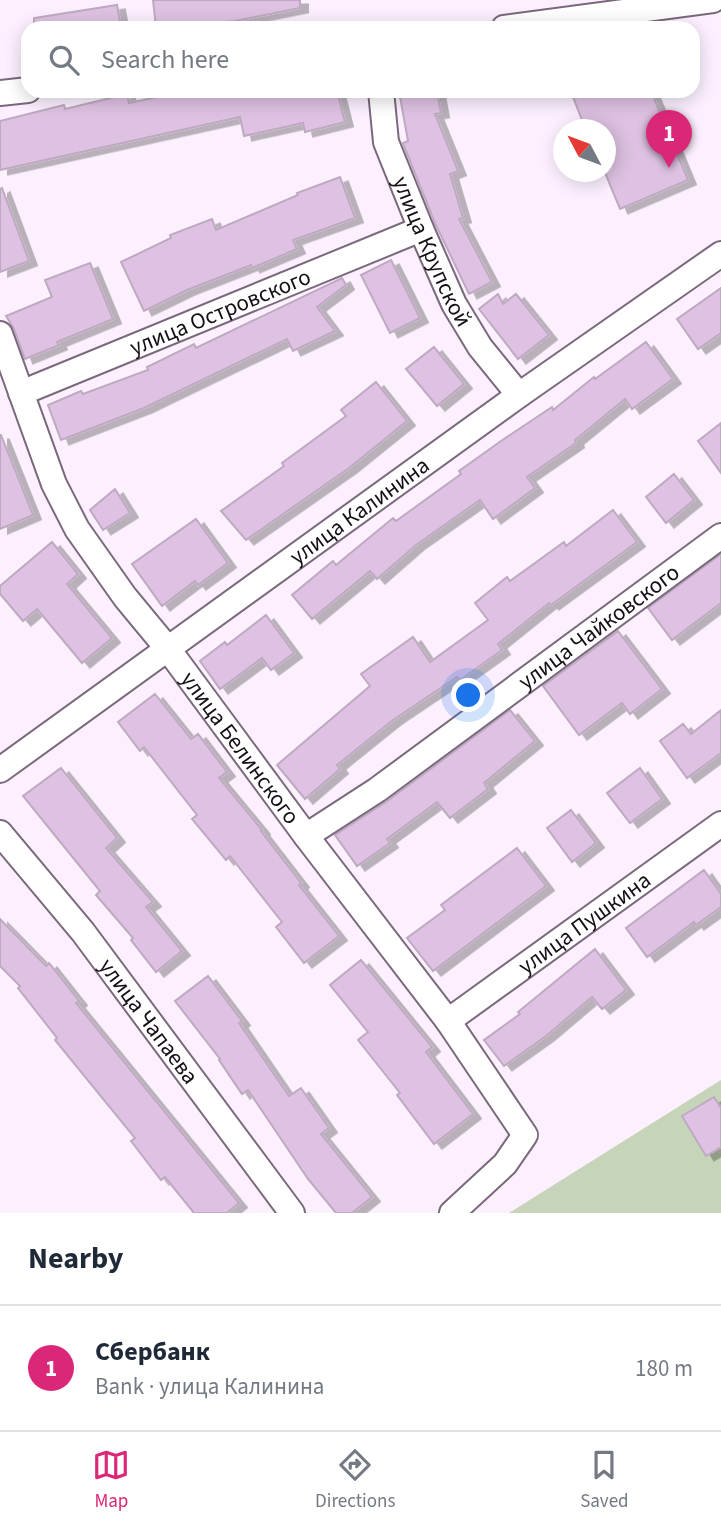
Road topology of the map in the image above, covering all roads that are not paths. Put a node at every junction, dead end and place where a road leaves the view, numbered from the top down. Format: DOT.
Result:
graph roads {
  1 [pos="713,0"];
  2 [pos="557,21"];
  3 [pos="21,91"];
  4 [pos="0,93"];
  5 [pos="382,98"];
  6 [pos="421,229"];
  7 [pos="721,254"];
  8 [pos="0,334"];
  9 [pos="21,393"];
  10 [pos="519,395"];
  11 [pos="721,536"];
  12 [pos="168,649"];
  13 [pos="0,770"];
  14 [pos="721,824"];
  15 [pos="0,833"];
  16 [pos="306,836"];
  17 [pos="448,1021"];
  18 [pos="292,1213"];
  19 [pos="452,1213"];
  1 -- 2 [label="street"];
  3 -- 4 [label="street"];
  5 -- 6 [label="street, улица Крупской"];
  6 -- 9 [label="street, улица Островского"];
  6 -- 10 [label="street, улица Крупской"];
  7 -- 10 [label="street, улица Калинина"];
  8 -- 9 [label="street, улица Белинского"];
  9 -- 12 [label="street, улица Белинского"];
  10 -- 12 [label="street, улица Калинина"];
  11 -- 16 [label="street, улица Чайковского"];
  12 -- 13 [label="street, улица Калинина"];
  12 -- 16 [label="street, улица Белинского"];
  14 -- 17 [label="street, улица Пушкина"];
  15 -- 18 [label="street, улица Чапаева"];
  16 -- 17 [label="street, улица Белинского"];
  17 -- 19 [label="street, улица Белинского"];
}
